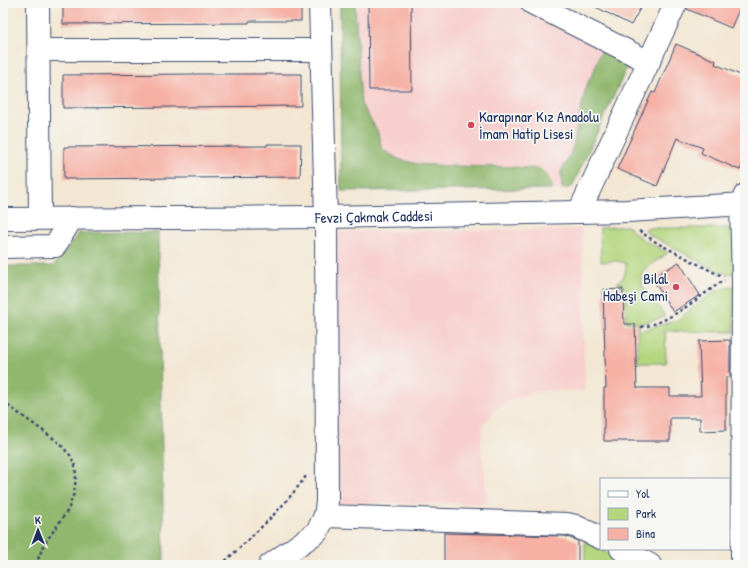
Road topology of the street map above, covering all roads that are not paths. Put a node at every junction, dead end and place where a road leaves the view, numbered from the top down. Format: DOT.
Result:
graph roads {
  1 [pos="38,3"];
  2 [pos="320,3"];
  3 [pos="532,3"];
  4 [pos="676,3"];
  5 [pos="38,50"];
  6 [pos="321,50"];
  7 [pos="649,62"];
  8 [pos="744,201"];
  9 [pos="580,212"];
  10 [pos="326,217"];
  11 [pos="40,218"];
  12 [pos="72,218"];
  13 [pos="3,219"];
  14 [pos="3,247"];
  15 [pos="744,365"];
  16 [pos="325,516"];
  17 [pos="744,519"];
  18 [pos="600,538"];
  19 [pos="622,550"];
  20 [pos="270,565"];
  21 [pos="650,565"];
  22 [pos="742,565"];
  1 -- 5 [label="street"];
  2 -- 6 [label="street"];
  3 -- 7 [label="street"];
  4 -- 7 [label="street"];
  5 -- 6 [label="street"];
  5 -- 11 [label="street"];
  6 -- 10 [label="street"];
  7 -- 9 [label="street"];
  8 -- 9 [label="street, Fevzi Çakmak Caddesi"];
  8 -- 15 [label="street"];
  9 -- 10 [label="street, Fevzi Çakmak Caddesi"];
  10 -- 12 [label="street, Fevzi Çakmak Caddesi"];
  10 -- 16 [label="street"];
  11 -- 12 [label="street, Fevzi Çakmak Caddesi"];
  11 -- 13 [label="street, Fevzi Çakmak Caddesi"];
  12 -- 14 [label="street"];
  15 -- 17 [label="street"];
  16 -- 18 [label="street"];
  16 -- 20 [label="street"];
  17 -- 22 [label="street"];
  19 -- 21 [label="street"];
}
